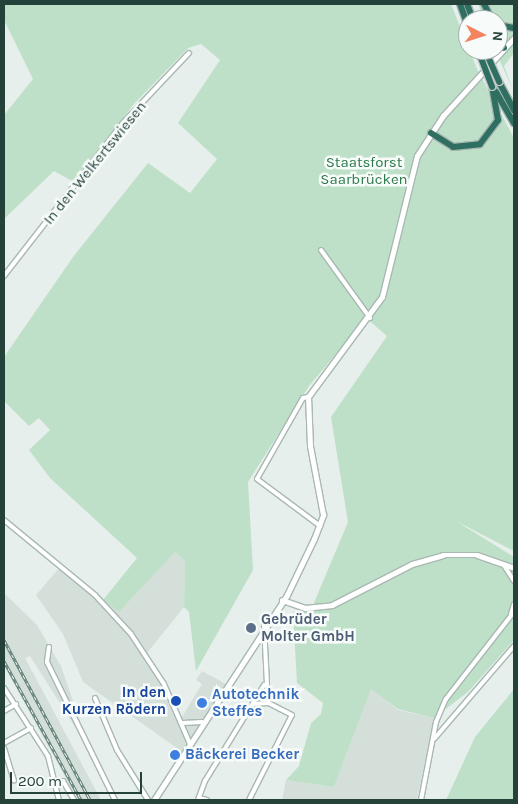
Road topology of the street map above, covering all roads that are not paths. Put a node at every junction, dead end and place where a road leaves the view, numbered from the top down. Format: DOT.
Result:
graph roads {
  1 [pos="189,53"];
  2 [pos="482,60"];
  3 [pos="488,60"];
  4 [pos="494,60"];
  5 [pos="495,85"];
  6 [pos="514,110"];
  7 [pos="514,123"];
  8 [pos="430,133"];
  9 [pos="321,250"];
  10 [pos="4,276"];
  11 [pos="370,318"];
  12 [pos="308,397"];
  13 [pos="4,520"];
  14 [pos="320,526"];
  15 [pos="501,562"];
  16 [pos="514,568"];
  17 [pos="514,581"];
  18 [pos="282,600"];
  19 [pos="514,604"];
  20 [pos="512,613"];
  21 [pos="264,625"];
  22 [pos="514,646"];
  23 [pos="49,647"];
  24 [pos="264,685"];
  25 [pos="4,688"];
  26 [pos="95,698"];
  27 [pos="268,703"];
  28 [pos="16,704"];
  29 [pos="253,704"];
  30 [pos="4,711"];
  31 [pos="202,722"];
  32 [pos="183,723"];
  33 [pos="31,728"];
  34 [pos="432,741"];
  35 [pos="4,743"];
  36 [pos="190,744"];
  37 [pos="4,748"];
  38 [pos="14,781"];
  39 [pos="54,781"];
  40 [pos="199,799"];
  41 [pos="59,800"];
  42 [pos="74,800"];
  43 [pos="115,800"];
  44 [pos="148,800"];
  45 [pos="154,800"];
  46 [pos="207,800"];
  47 [pos="249,800"];
  48 [pos="421,800"];
  1 -- 10 [label="street, In den Welkertswiesen"];
  2 -- 5 [label="highway, bridge"];
  3 -- 5 [label="highway, bridge"];
  4 -- 8 [label="street"];
  5 -- 6 [label="highway"];
  5 -- 7 [label="highway"];
  5 -- 8 [label="highway"];
  8 -- 11 [label="street"];
  9 -- 11 [label="street"];
  11 -- 12 [label="street"];
  12 -- 14 [label="street"];
  12 -- 14 [label="street"];
  13 -- 32 [label="street"];
  14 -- 18 [label="street"];
  15 -- 16 [label="street"];
  15 -- 17 [label="street"];
  15 -- 18 [label="street"];
  18 -- 21 [label="street"];
  19 -- 20 [label="street"];
  20 -- 34 [label="street"];
  21 -- 24 [label="street"];
  21 -- 31 [label="street"];
  22 -- 34 [label="street"];
  23 -- 43 [label="street"];
  24 -- 27 [label="street"];
  24 -- 29 [label="street"];
  25 -- 28 [label="street"];
  26 -- 44 [label="street"];
  27 -- 29 [label="street"];
  27 -- 47 [label="street"];
  28 -- 30 [label="street"];
  28 -- 33 [label="street"];
  29 -- 40 [label="street"];
  31 -- 32 [label="street"];
  31 -- 36 [label="street"];
  32 -- 36 [label="street"];
  33 -- 35 [label="street"];
  33 -- 39 [label="street"];
  34 -- 48 [label="street"];
  36 -- 45 [label="street"];
  37 -- 38 [label="street"];
  39 -- 41 [label="street"];
  39 -- 42 [label="street"];
  40 -- 46 [label="street"];
}
